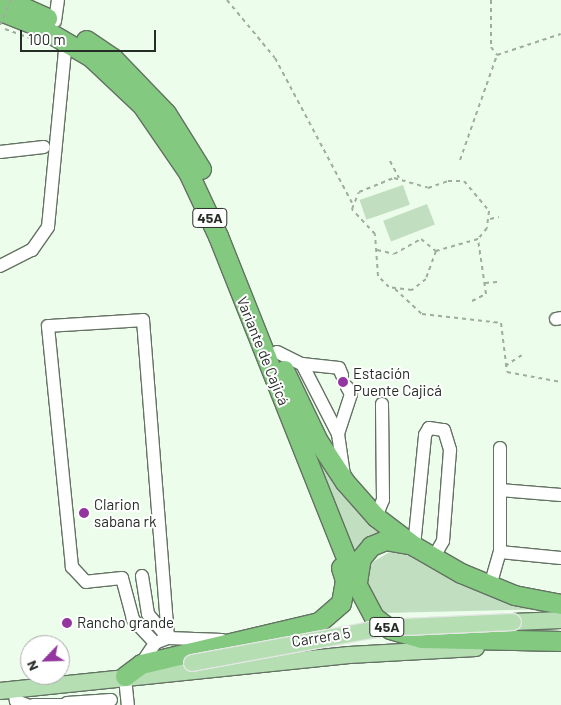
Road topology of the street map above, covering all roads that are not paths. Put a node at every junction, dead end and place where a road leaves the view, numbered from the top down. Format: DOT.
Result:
graph roads {
  1 [pos="7,0"];
  2 [pos="58,0"];
  3 [pos="0,11"];
  4 [pos="55,21"];
  5 [pos="66,41"];
  6 [pos="44,147"];
  7 [pos="0,152"];
  8 [pos="0,266"];
  9 [pos="277,352"];
  10 [pos="302,364"];
  11 [pos="382,404"];
  12 [pos="338,434"];
  13 [pos="500,448"];
  14 [pos="345,482"];
  15 [pos="500,490"];
  16 [pos="561,495"];
  17 [pos="323,501"];
  18 [pos="376,517"];
  19 [pos="414,546"];
  20 [pos="500,552"];
  21 [pos="433,558"];
  22 [pos="561,558"];
  23 [pos="142,576"];
  24 [pos="490,586"];
  25 [pos="358,587"];
  26 [pos="561,604"];
  27 [pos="561,620"];
  28 [pos="166,635"];
  29 [pos="561,641"];
  30 [pos="239,642"];
  31 [pos="527,642"];
  32 [pos="155,644"];
  33 [pos="141,664"];
  34 [pos="122,678"];
  35 [pos="7,690"];
  36 [pos="111,700"];
  37 [pos="66,704"];
  38 [pos="27,705"];
  39 [pos="33,705"];
  40 [pos="128,705"];
  1 -- 4 [label="highway, Variante de Cajicá / 45A"];
  2 -- 4 [label="street"];
  3 -- 5 [label="highway, Variante de Cajicá / 45A"];
  4 -- 9 [label="highway, Variante de Cajicá / 45A"];
  5 -- 8 [label="street"];
  5 -- 17 [label="highway, Variante de Cajicá / 45A"];
  6 -- 7 [label="street"];
  9 -- 10 [label="street"];
  9 -- 14 [label="highway, Variante de Cajicá / 45A"];
  10 -- 12 [label="street"];
  10 -- 12 [label="street"];
  11 -- 18 [label="street"];
  12 -- 14 [label="street"];
  13 -- 15 [label="street"];
  14 -- 18 [label="highway, Variante de Cajicá / 45A"];
  15 -- 16 [label="street"];
  15 -- 20 [label="street"];
  17 -- 25 [label="highway, Variante de Cajicá / 45A"];
  17 -- 30 [label="highway"];
  18 -- 19 [label="highway, Variante de Cajicá / 45A"];
  19 -- 21 [label="highway, Variante de Cajicá / 45A"];
  19 -- 21 [label="street"];
  19 -- 25 [label="highway"];
  20 -- 22 [label="street"];
  20 -- 24 [label="street"];
  21 -- 24 [label="highway, Variante de Cajicá / 45A"];
  23 -- 28 [label="street"];
  24 -- 26 [label="highway, Variante de Cajicá / 45A"];
  25 -- 31 [label="highway, Variante de Cajicá / 45A"];
  27 -- 34 [label="main road, Carrera 5 / 45A, bridge"];
  28 -- 30 [label="street"];
  28 -- 32 [label="street"];
  28 -- 32 [label="street"];
  29 -- 31 [label="highway, 45A"];
  30 -- 33 [label="highway"];
  31 -- 34 [label="main road, Carrera 5 / 45A"];
  32 -- 33 [label="street"];
  33 -- 34 [label="highway"];
  34 -- 35 [label="main road, Carrera 5 / 45A"];
  34 -- 40 [label="street"];
  35 -- 38 [label="street"];
  36 -- 37 [label="street"];
  37 -- 39 [label="street"];
}
